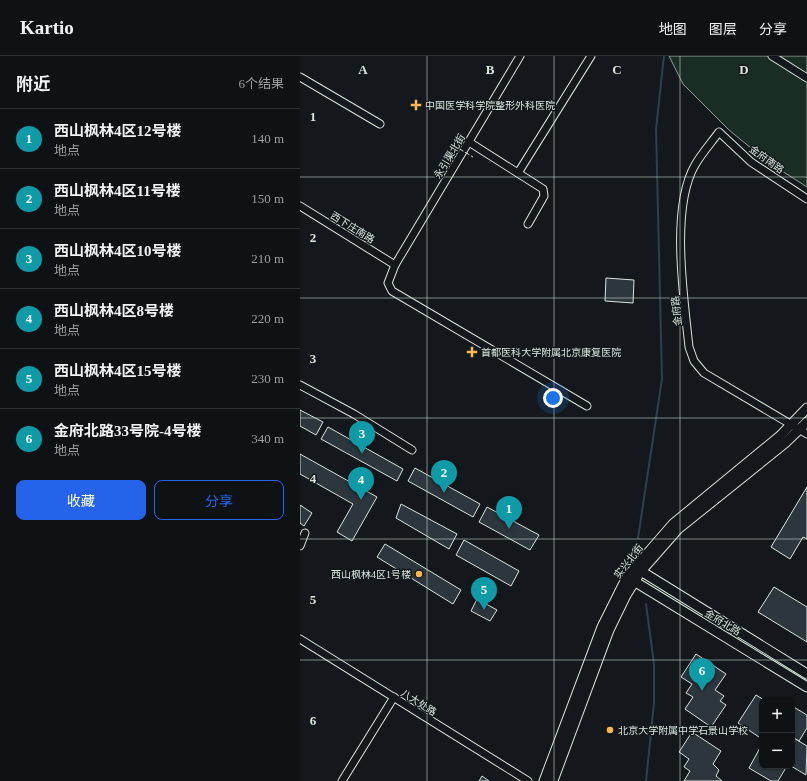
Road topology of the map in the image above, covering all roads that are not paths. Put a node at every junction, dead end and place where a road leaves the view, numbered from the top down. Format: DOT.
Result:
graph roads {
  1 [pos="520,56"];
  2 [pos="591,56"];
  3 [pos="772,56"];
  4 [pos="300,77"];
  5 [pos="807,78"];
  6 [pos="380,124"];
  7 [pos="719,132"];
  8 [pos="469,142"];
  9 [pos="518,173"];
  10 [pos="807,198"];
  11 [pos="300,206"];
  12 [pos="528,224"];
  13 [pos="395,265"];
  14 [pos="300,385"];
  15 [pos="587,406"];
  16 [pos="807,408"];
  17 [pos="807,422"];
  18 [pos="799,429"];
  19 [pos="412,450"];
  20 [pos="305,534"];
  21 [pos="300,546"];
  22 [pos="638,569"];
  23 [pos="630,579"];
  24 [pos="300,639"];
  25 [pos="807,674"];
  26 [pos="807,687"];
  27 [pos="394,697"];
  28 [pos="342,781"];
  29 [pos="528,781"];
  30 [pos="544,781"];
  31 [pos="551,781"];
  1 -- 8 [label="street, 永引渠北街"];
  2 -- 9 [label="street"];
  3 -- 5 [label="street"];
  4 -- 6 [label="street"];
  7 -- 10 [label="street, 金府南路"];
  7 -- 18 [label="street, 金府路"];
  8 -- 9 [label="street"];
  8 -- 13 [label="street, 永引渠北街"];
  9 -- 12 [label="street"];
  11 -- 13 [label="street, 西下庄南路"];
  13 -- 15 [label="street, 永引渠北街"];
  14 -- 19 [label="street"];
  16 -- 18 [label="main road, 实兴北街"];
  17 -- 18 [label="main road, 实兴北街"];
  18 -- 22 [label="main road, 实兴北街"];
  20 -- 21 [label="street"];
  22 -- 23 [label="main road, 实兴北街"];
  22 -- 25 [label="main road, 金府北路"];
  23 -- 26 [label="main road, 金府北路"];
  23 -- 30 [label="main road, 实兴北街"];
  23 -- 31 [label="main road, 实兴北街"];
  24 -- 27 [label="street, 八大处路"];
  27 -- 28 [label="street"];
  27 -- 29 [label="street, 八大处路"];
}
